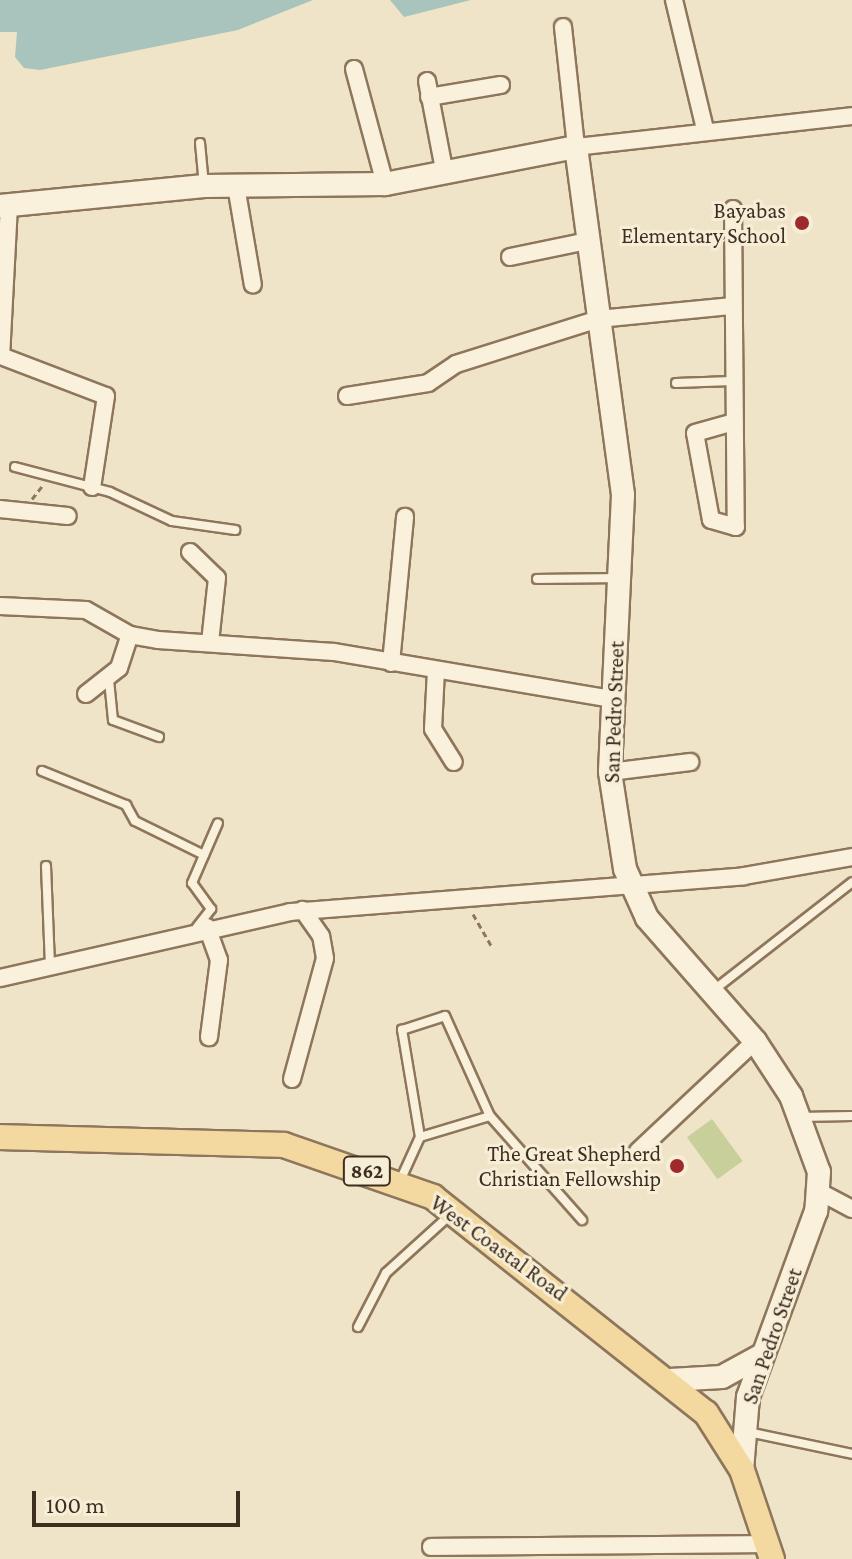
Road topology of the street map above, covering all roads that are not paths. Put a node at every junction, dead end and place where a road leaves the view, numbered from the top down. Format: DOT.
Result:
graph roads {
  1 [pos="674,0"];
  2 [pos="563,27"];
  3 [pos="354,69"];
  4 [pos="501,85"];
  5 [pos="852,116"];
  6 [pos="705,129"];
  7 [pos="200,143"];
  8 [pos="576,147"];
  9 [pos="444,169"];
  10 [pos="385,184"];
  11 [pos="204,186"];
  12 [pos="236,186"];
  13 [pos="4,206"];
  14 [pos="733,209"];
  15 [pos="587,241"];
  16 [pos="510,257"];
  17 [pos="253,285"];
  18 [pos="732,306"];
  19 [pos="599,319"];
  20 [pos="732,381"];
  21 [pos="676,383"];
  22 [pos="347,396"];
  23 [pos="734,422"];
  24 [pos="15,467"];
  25 [pos="92,487"];
  26 [pos="0,509"];
  27 [pos="68,516"];
  28 [pos="405,517"];
  29 [pos="235,530"];
  30 [pos="190,552"];
  31 [pos="620,578"];
  32 [pos="537,579"];
  33 [pos="0,606"];
  34 [pos="130,635"];
  35 [pos="210,642"];
  36 [pos="391,663"];
  37 [pos="436,670"];
  38 [pos="109,680"];
  39 [pos="86,694"];
  40 [pos="612,699"];
  41 [pos="159,737"];
  42 [pos="454,762"];
  43 [pos="690,762"];
  44 [pos="42,771"];
  45 [pos="610,772"];
  46 [pos="218,823"];
  47 [pos="204,855"];
  48 [pos="852,857"];
  49 [pos="46,866"];
  50 [pos="852,882"];
  51 [pos="630,885"];
  52 [pos="303,910"];
  53 [pos="200,929"];
  54 [pos="50,967"];
  55 [pos="0,978"];
  56 [pos="714,990"];
  57 [pos="209,1037"];
  58 [pos="755,1041"];
  59 [pos="292,1079"];
  60 [pos="490,1116"];
  61 [pos="852,1116"];
  62 [pos="800,1117"];
  63 [pos="0,1137"];
  64 [pos="420,1137"];
  65 [pos="638,1151"];
  66 [pos="399,1184"];
  67 [pos="820,1192"];
  68 [pos="852,1209"];
  69 [pos="453,1211"];
  70 [pos="582,1220"];
  71 [pos="358,1327"];
  72 [pos="762,1355"];
  73 [pos="670,1380"];
  74 [pos="743,1431"];
  75 [pos="852,1454"];
  76 [pos="742,1470"];
  77 [pos="431,1547"];
  78 [pos="600,1552"];
  79 [pos="769,1552"];
  1 -- 6 [label="street"];
  2 -- 8 [label="street, San Pedro Street"];
  3 -- 10 [label="street"];
  4 -- 9 [label="street"];
  5 -- 6 [label="street"];
  6 -- 8 [label="street"];
  7 -- 11 [label="lane"];
  8 -- 9 [label="street"];
  8 -- 15 [label="street, San Pedro Street"];
  9 -- 10 [label="street"];
  10 -- 12 [label="street"];
  11 -- 12 [label="street"];
  11 -- 13 [label="street"];
  12 -- 17 [label="street"];
  13 -- 25 [label="street"];
  14 -- 18 [label="street"];
  15 -- 16 [label="street"];
  15 -- 19 [label="street, San Pedro Street"];
  18 -- 19 [label="street"];
  18 -- 20 [label="street"];
  19 -- 22 [label="street"];
  19 -- 31 [label="street, San Pedro Street"];
  20 -- 21 [label="lane"];
  20 -- 23 [label="street"];
  23 -- 23 [label="street"];
  24 -- 25 [label="lane"];
  25 -- 29 [label="lane"];
  26 -- 27 [label="street"];
  28 -- 36 [label="street"];
  30 -- 35 [label="street"];
  31 -- 32 [label="lane"];
  31 -- 40 [label="street, San Pedro Street"];
  33 -- 34 [label="street"];
  34 -- 35 [label="street"];
  34 -- 38 [label="street"];
  35 -- 36 [label="street"];
  36 -- 37 [label="street"];
  37 -- 40 [label="street"];
  37 -- 42 [label="street"];
  38 -- 39 [label="street"];
  38 -- 41 [label="lane"];
  40 -- 45 [label="street, San Pedro Street"];
  43 -- 45 [label="street"];
  44 -- 47 [label="lane"];
  45 -- 51 [label="street, San Pedro Street"];
  46 -- 47 [label="lane"];
  47 -- 53 [label="lane"];
  48 -- 51 [label="street"];
  49 -- 54 [label="lane"];
  50 -- 56 [label="lane"];
  51 -- 52 [label="street"];
  51 -- 56 [label="street, San Pedro Street"];
  52 -- 53 [label="street"];
  52 -- 59 [label="street"];
  53 -- 54 [label="street"];
  53 -- 57 [label="street"];
  54 -- 55 [label="street"];
  56 -- 58 [label="street, San Pedro Street"];
  58 -- 62 [label="street, San Pedro Street"];
  58 -- 65 [label="street"];
  60 -- 64 [label="lane"];
  60 -- 64 [label="lane"];
  60 -- 70 [label="lane"];
  61 -- 62 [label="lane"];
  62 -- 67 [label="street, San Pedro Street"];
  63 -- 66 [label="main road, West Coastal Road / 862"];
  64 -- 66 [label="lane"];
  66 -- 69 [label="main road, West Coastal Road / 862"];
  67 -- 68 [label="street"];
  67 -- 72 [label="street, San Pedro Street"];
  69 -- 71 [label="lane"];
  69 -- 73 [label="main road, West Coastal Road / 862"];
  72 -- 73 [label="street"];
  72 -- 74 [label="street, San Pedro Street"];
  73 -- 76 [label="main road, West Coastal Road / 862"];
  74 -- 75 [label="lane"];
  74 -- 76 [label="street, San Pedro Street"];
  76 -- 79 [label="main road, San Pedro Street / 862"];
  77 -- 78 [label="street"];
  78 -- 79 [label="street"];
}
